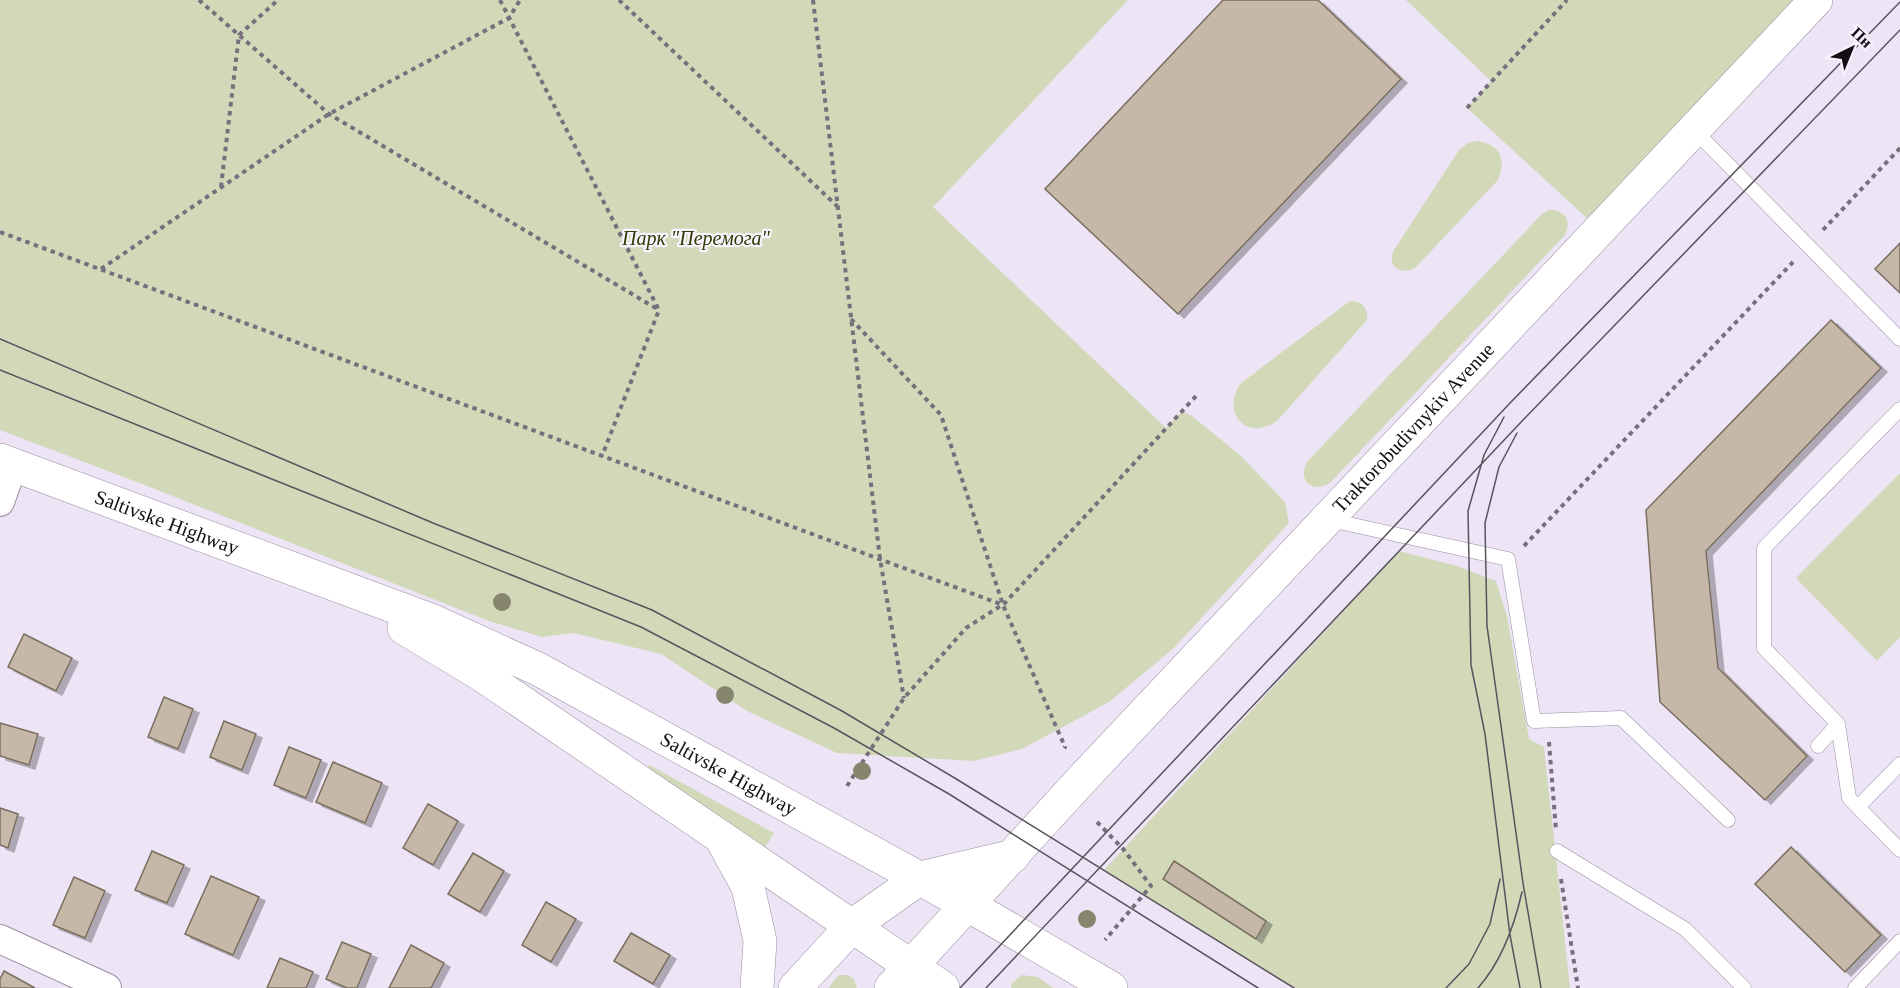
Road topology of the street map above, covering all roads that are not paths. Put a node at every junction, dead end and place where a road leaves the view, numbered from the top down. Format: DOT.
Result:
graph roads {
  1 [pos="1816,0"];
  2 [pos="1694,130"];
  3 [pos="1900,339"];
  4 [pos="1900,409"];
  5 [pos="6,463"];
  6 [pos="0,502"];
  7 [pos="1328,519"];
  8 [pos="333,585"];
  9 [pos="1838,724"];
  10 [pos="1818,746"];
  11 [pos="1900,764"];
  12 [pos="1858,807"];
  13 [pos="1728,820"];
  14 [pos="721,838"];
  15 [pos="1900,850"];
  16 [pos="1557,851"];
  17 [pos="1013,856"];
  18 [pos="920,878"];
  19 [pos="968,905"];
  20 [pos="852,926"];
  21 [pos="0,939"];
  22 [pos="1900,941"];
  23 [pos="901,977"];
  24 [pos="107,988"];
  25 [pos="757,988"];
  26 [pos="795,988"];
  27 [pos="944,988"];
  28 [pos="1112,988"];
  29 [pos="1744,988"];
  30 [pos="1855,988"];
  1 -- 2 [label="main road, Traktorobudivnykiv Avenue"];
  2 -- 3 [label="lane"];
  2 -- 7 [label="main road, Traktorobudivnykiv Avenue"];
  4 -- 9 [label="lane"];
  5 -- 6 [label="street"];
  5 -- 8 [label="main road, Saltivske Highway"];
  7 -- 13 [label="lane"];
  7 -- 17 [label="main road, Traktorobudivnykiv Avenue"];
  8 -- 14 [label="main road, Saltivske Highway"];
  8 -- 18 [label="main road, Saltivske Highway"];
  9 -- 10 [label="lane"];
  9 -- 12 [label="lane"];
  11 -- 12 [label="lane"];
  12 -- 15 [label="lane"];
  14 -- 20 [label="main road, Saltivske Highway"];
  14 -- 25 [label="main road"];
  16 -- 29 [label="lane"];
  17 -- 18 [label="main road"];
  17 -- 19 [label="main road, Traktorobudivnykiv Avenue"];
  18 -- 19 [label="main road, Saltivske Highway"];
  18 -- 20 [label="main road"];
  19 -- 23 [label="main road, Traktorobudivnykiv Avenue"];
  19 -- 28 [label="main road, Saltivske Highway"];
  20 -- 23 [label="main road, Saltivske Highway"];
  20 -- 26 [label="main road"];
  21 -- 24 [label="street"];
  22 -- 30 [label="lane"];
  23 -- 27 [label="main road, Saltivske Highway"];
}
